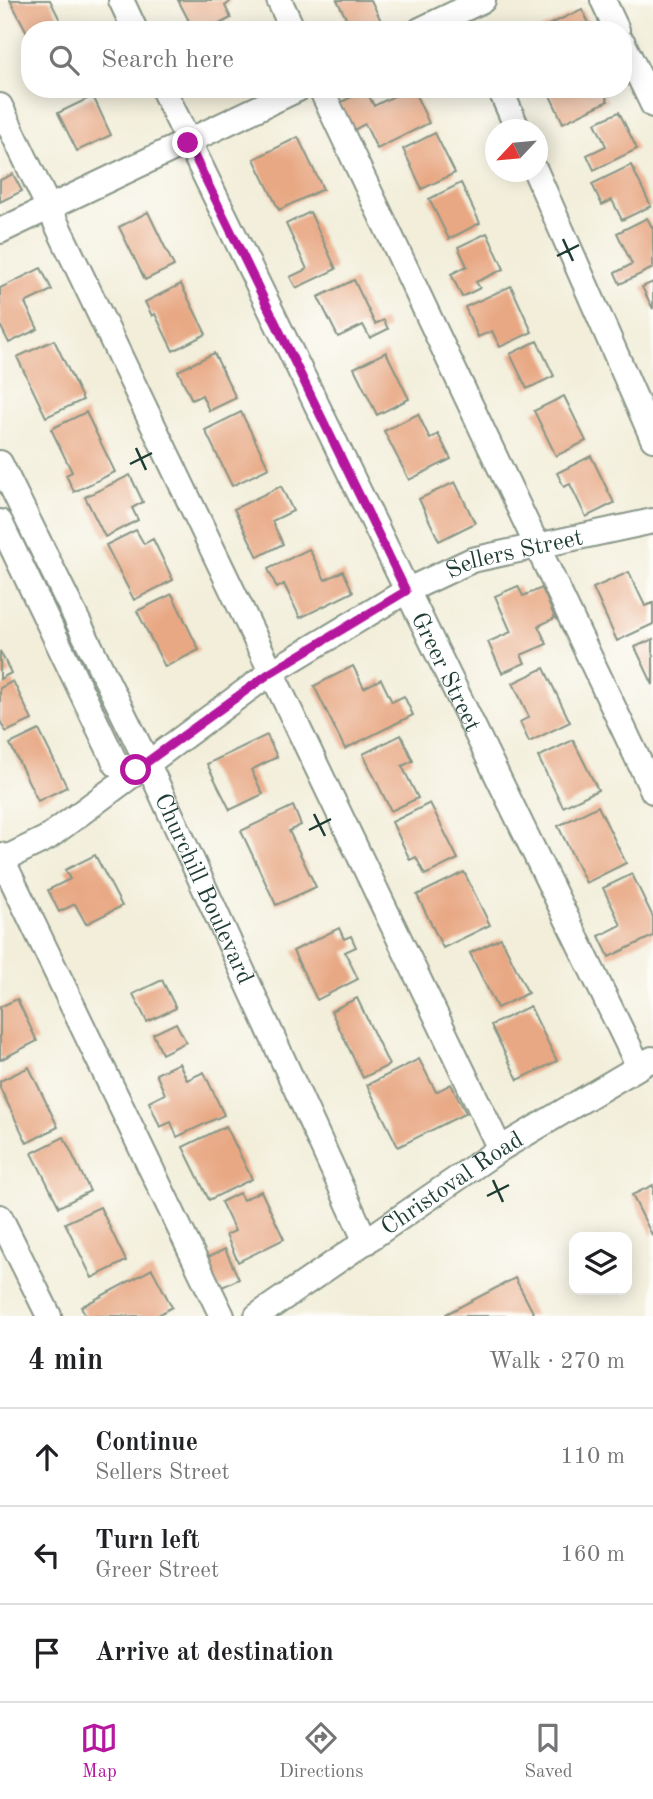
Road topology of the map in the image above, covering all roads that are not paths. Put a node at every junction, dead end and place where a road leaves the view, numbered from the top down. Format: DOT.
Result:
graph roads {
  1 [pos="121,0"];
  2 [pos="279,0"];
  3 [pos="603,0"];
  4 [pos="470,9"];
  5 [pos="131,21"];
  6 [pos="289,21"];
  7 [pos="441,21"];
  8 [pos="613,21"];
  9 [pos="632,62"];
  10 [pos="167,98"];
  11 [pos="280,98"];
  12 [pos="325,98"];
  13 [pos="504,98"];
  14 [pos="653,105"];
  15 [pos="0,106"];
  16 [pos="513,119"];
  17 [pos="188,143"];
  18 [pos="540,182"];
  19 [pos="48,208"];
  20 [pos="0,231"];
  21 [pos="653,439"];
  22 [pos="0,463"];
  23 [pos="653,521"];
  24 [pos="0,522"];
  25 [pos="537,546"];
  26 [pos="406,591"];
  27 [pos="270,673"];
  28 [pos="142,766"];
  29 [pos="653,791"];
  30 [pos="1,859"];
  31 [pos="645,1062"];
  32 [pos="500,1149"];
  33 [pos="0,1217"];
  34 [pos="366,1242"];
  35 [pos="49,1316"];
  36 [pos="222,1316"];
  37 [pos="257,1316"];
  1 -- 5 [label="street"];
  2 -- 6 [label="street"];
  3 -- 8 [label="street"];
  4 -- 7 [label="street"];
  9 -- 14 [label="street"];
  10 -- 17 [label="street, Greer Street"];
  11 -- 17 [label="street"];
  12 -- 25 [label="street"];
  13 -- 16 [label="street"];
  15 -- 19 [label="street"];
  17 -- 19 [label="street"];
  17 -- 26 [label="street, Greer Street"];
  18 -- 21 [label="street"];
  19 -- 20 [label="street"];
  19 -- 27 [label="street"];
  22 -- 28 [label="street, Churchill Boulevard"];
  23 -- 25 [label="street, Sellers Street"];
  24 -- 28 [label="street"];
  25 -- 26 [label="street, Sellers Street"];
  25 -- 29 [label="street"];
  26 -- 27 [label="street, Sellers Street"];
  26 -- 31 [label="street, Greer Street"];
  27 -- 28 [label="street, Sellers Street"];
  27 -- 32 [label="street"];
  28 -- 30 [label="street, Sellers Street"];
  28 -- 34 [label="street, Churchill Boulevard"];
  30 -- 36 [label="street"];
  31 -- 32 [label="street, Christoval Road"];
  32 -- 34 [label="street, Christoval Road"];
  33 -- 35 [label="street"];
  34 -- 37 [label="street, Christoval Road"];
}
